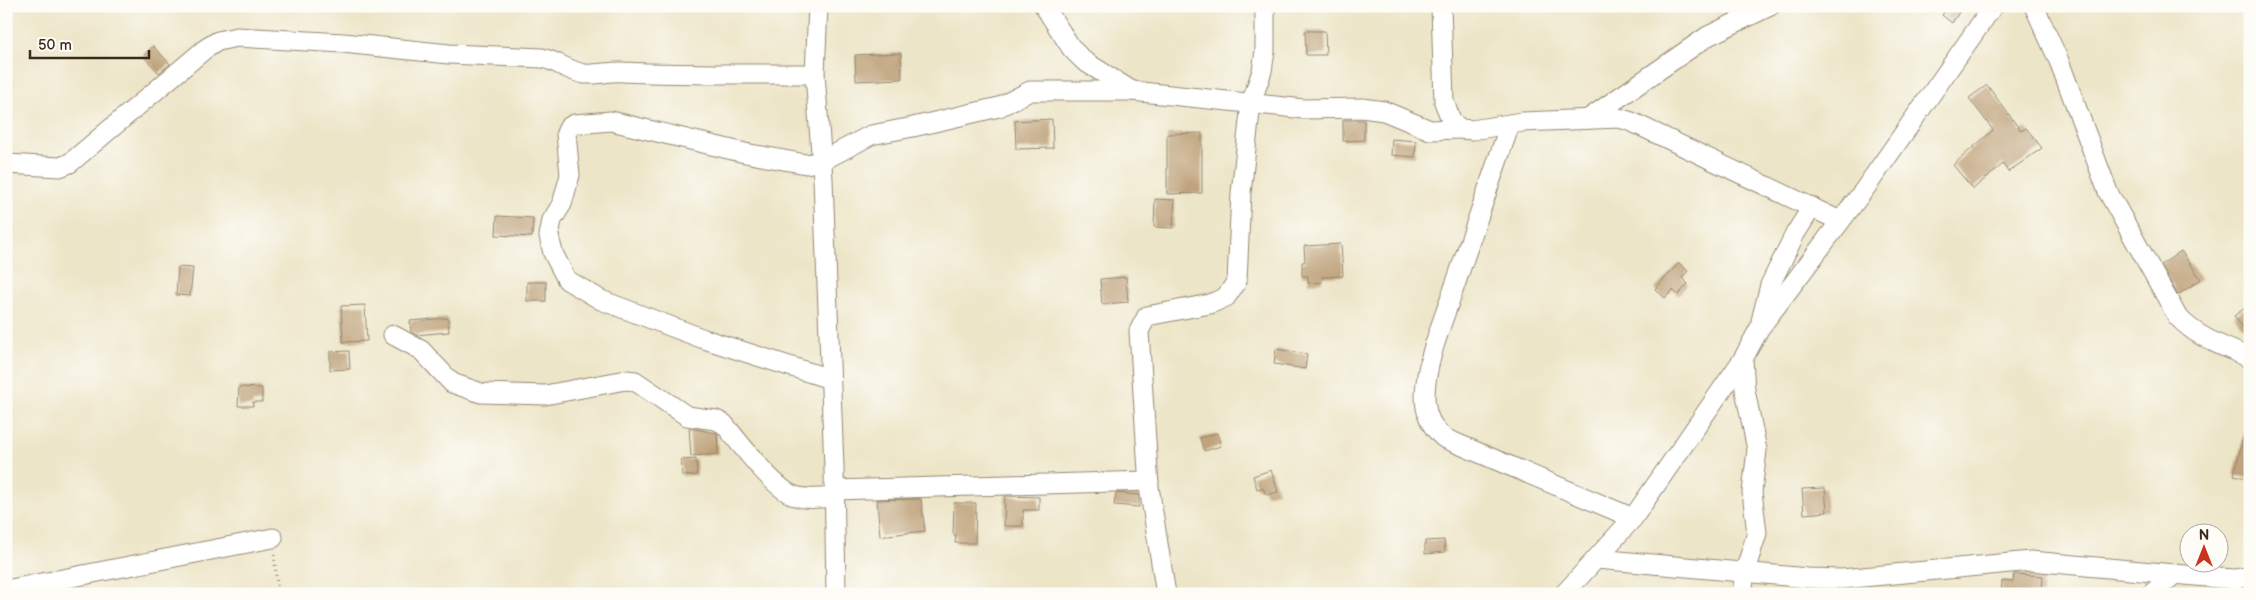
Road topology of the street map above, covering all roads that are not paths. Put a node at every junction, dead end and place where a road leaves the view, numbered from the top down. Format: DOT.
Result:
graph roads {
  1 [pos="818,6"];
  2 [pos="1044,6"];
  3 [pos="1265,6"];
  4 [pos="1441,6"];
  5 [pos="1770,6"];
  6 [pos="1993,6"];
  7 [pos="2034,6"];
  8 [pos="815,74"];
  9 [pos="1132,91"];
  10 [pos="1251,103"];
  11 [pos="1588,119"];
  12 [pos="1510,124"];
  13 [pos="1461,129"];
  14 [pos="822,161"];
  15 [pos="6,164"];
  16 [pos="1812,207"];
  17 [pos="1840,221"];
  18 [pos="1759,329"];
  19 [pos="393,335"];
  20 [pos="1743,358"];
  21 [pos="2250,358"];
  22 [pos="830,379"];
  23 [pos="1149,481"];
  24 [pos="834,494"];
  25 [pos="1633,518"];
  26 [pos="273,538"];
  27 [pos="1597,559"];
  28 [pos="1745,571"];
  29 [pos="2175,574"];
  30 [pos="2250,576"];
  31 [pos="6,590"];
  32 [pos="836,594"];
  33 [pos="1166,594"];
  34 [pos="1564,594"];
  35 [pos="1742,594"];
  36 [pos="2151,594"];
  1 -- 8 [label="street"];
  2 -- 9 [label="street"];
  3 -- 10 [label="street"];
  4 -- 13 [label="street"];
  5 -- 11 [label="street"];
  6 -- 17 [label="street"];
  7 -- 21 [label="street"];
  8 -- 14 [label="street"];
  8 -- 15 [label="street"];
  9 -- 10 [label="street"];
  9 -- 14 [label="street"];
  10 -- 13 [label="street"];
  10 -- 23 [label="street"];
  11 -- 12 [label="street"];
  11 -- 16 [label="street"];
  12 -- 13 [label="street"];
  12 -- 25 [label="street"];
  14 -- 22 [label="street"];
  14 -- 22 [label="street"];
  16 -- 17 [label="street"];
  16 -- 18 [label="street"];
  17 -- 18 [label="street"];
  18 -- 20 [label="street"];
  19 -- 24 [label="street"];
  20 -- 25 [label="street"];
  20 -- 28 [label="street"];
  22 -- 24 [label="street"];
  23 -- 24 [label="street"];
  23 -- 33 [label="street"];
  24 -- 32 [label="street"];
  25 -- 27 [label="street"];
  26 -- 31 [label="street"];
  27 -- 28 [label="street"];
  27 -- 34 [label="street"];
  28 -- 29 [label="street"];
  28 -- 35 [label="street"];
  29 -- 30 [label="street"];
  29 -- 36 [label="street"];
}
